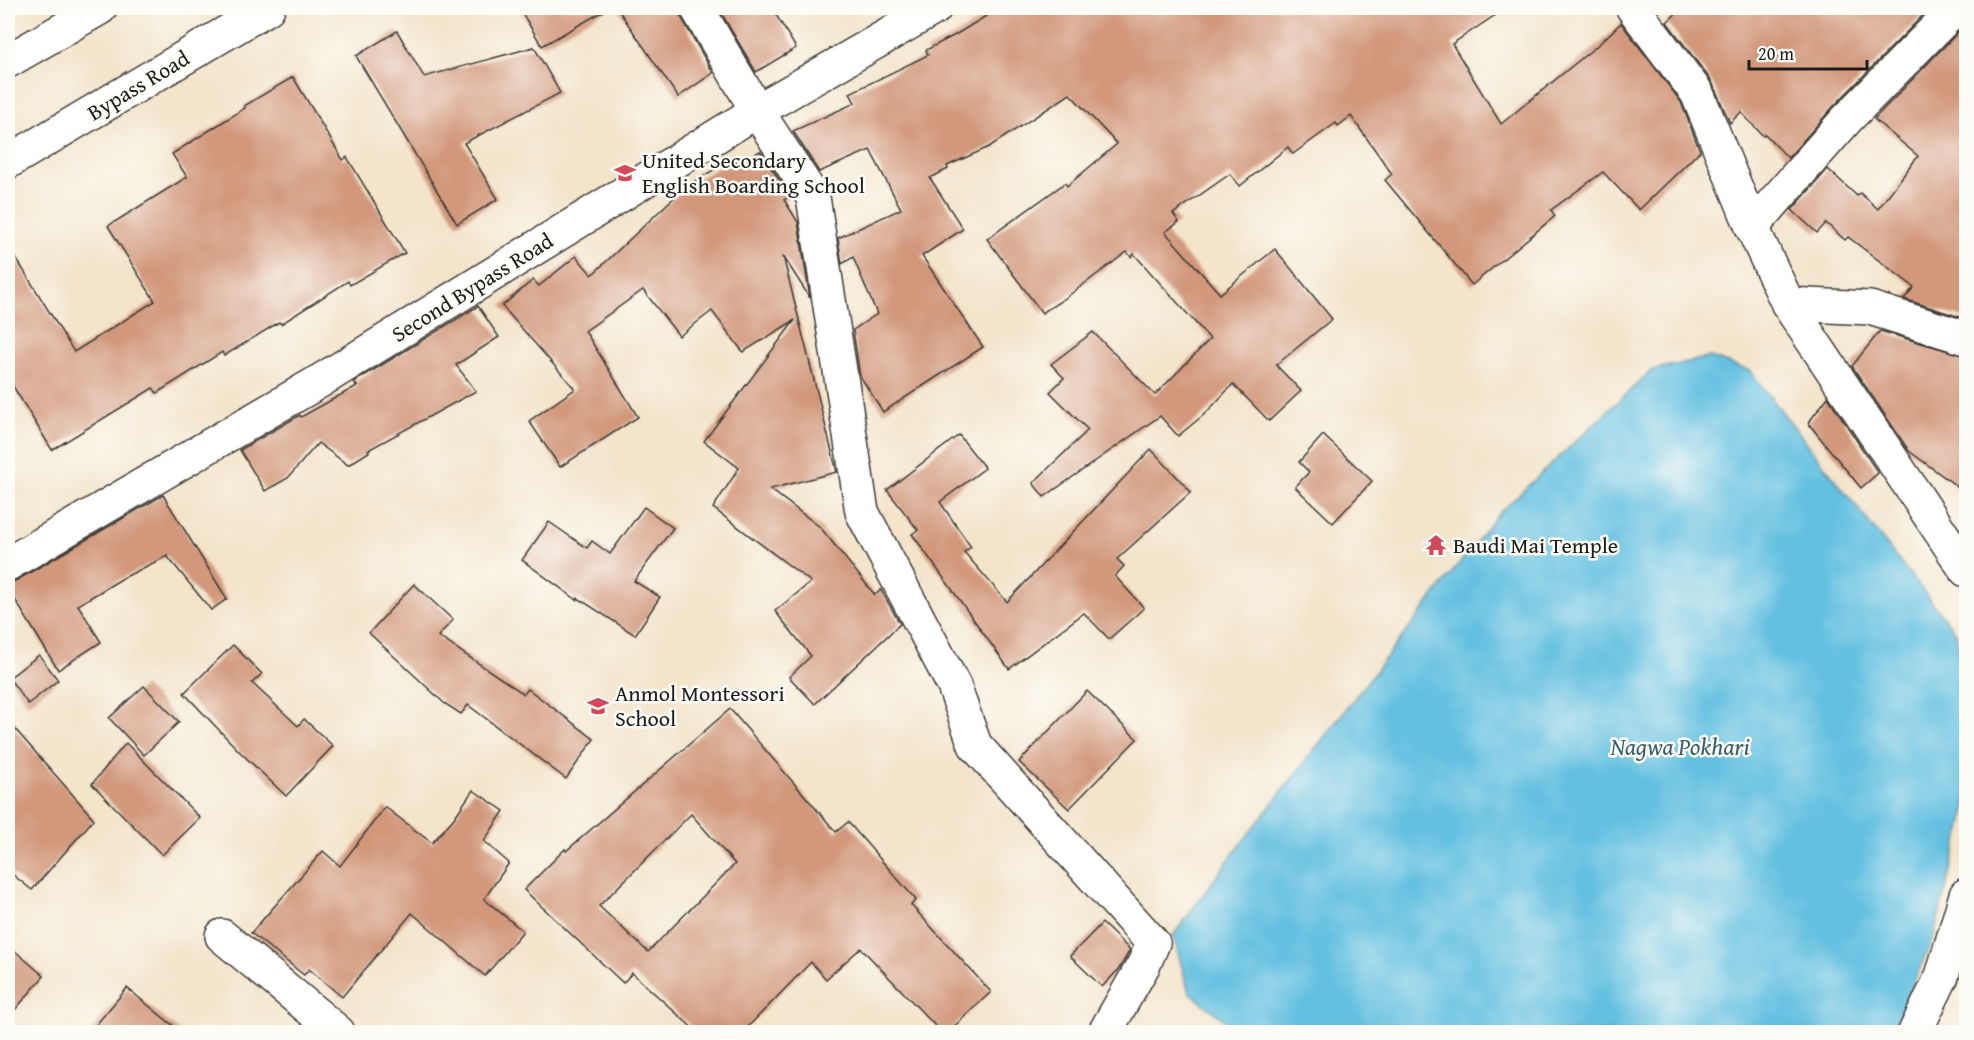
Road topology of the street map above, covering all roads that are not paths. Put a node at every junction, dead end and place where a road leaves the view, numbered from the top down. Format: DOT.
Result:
graph roads {
  1 [pos="100,8"];
  2 [pos="268,8"];
  3 [pos="697,8"];
  4 [pos="935,8"];
  5 [pos="1634,8"];
  6 [pos="1956,8"];
  7 [pos="8,61"];
  8 [pos="757,111"];
  9 [pos="8,162"];
  10 [pos="1752,227"];
  11 [pos="1788,304"];
  12 [pos="1966,338"];
  13 [pos="8,564"];
  14 [pos="1966,570"];
  15 [pos="1966,895"];
  16 [pos="222,936"];
  17 [pos="338,1032"];
  18 [pos="1105,1032"];
  19 [pos="1915,1032"];
  1 -- 7 [label="street"];
  2 -- 9 [label="street, Bypass Road"];
  3 -- 8 [label="street"];
  4 -- 8 [label="street, Second Bypass Road"];
  5 -- 10 [label="street"];
  6 -- 10 [label="street"];
  8 -- 13 [label="street, Second Bypass Road"];
  8 -- 18 [label="street"];
  10 -- 11 [label="street"];
  11 -- 12 [label="street"];
  11 -- 14 [label="street"];
  15 -- 19 [label="street"];
  16 -- 17 [label="street"];
}
